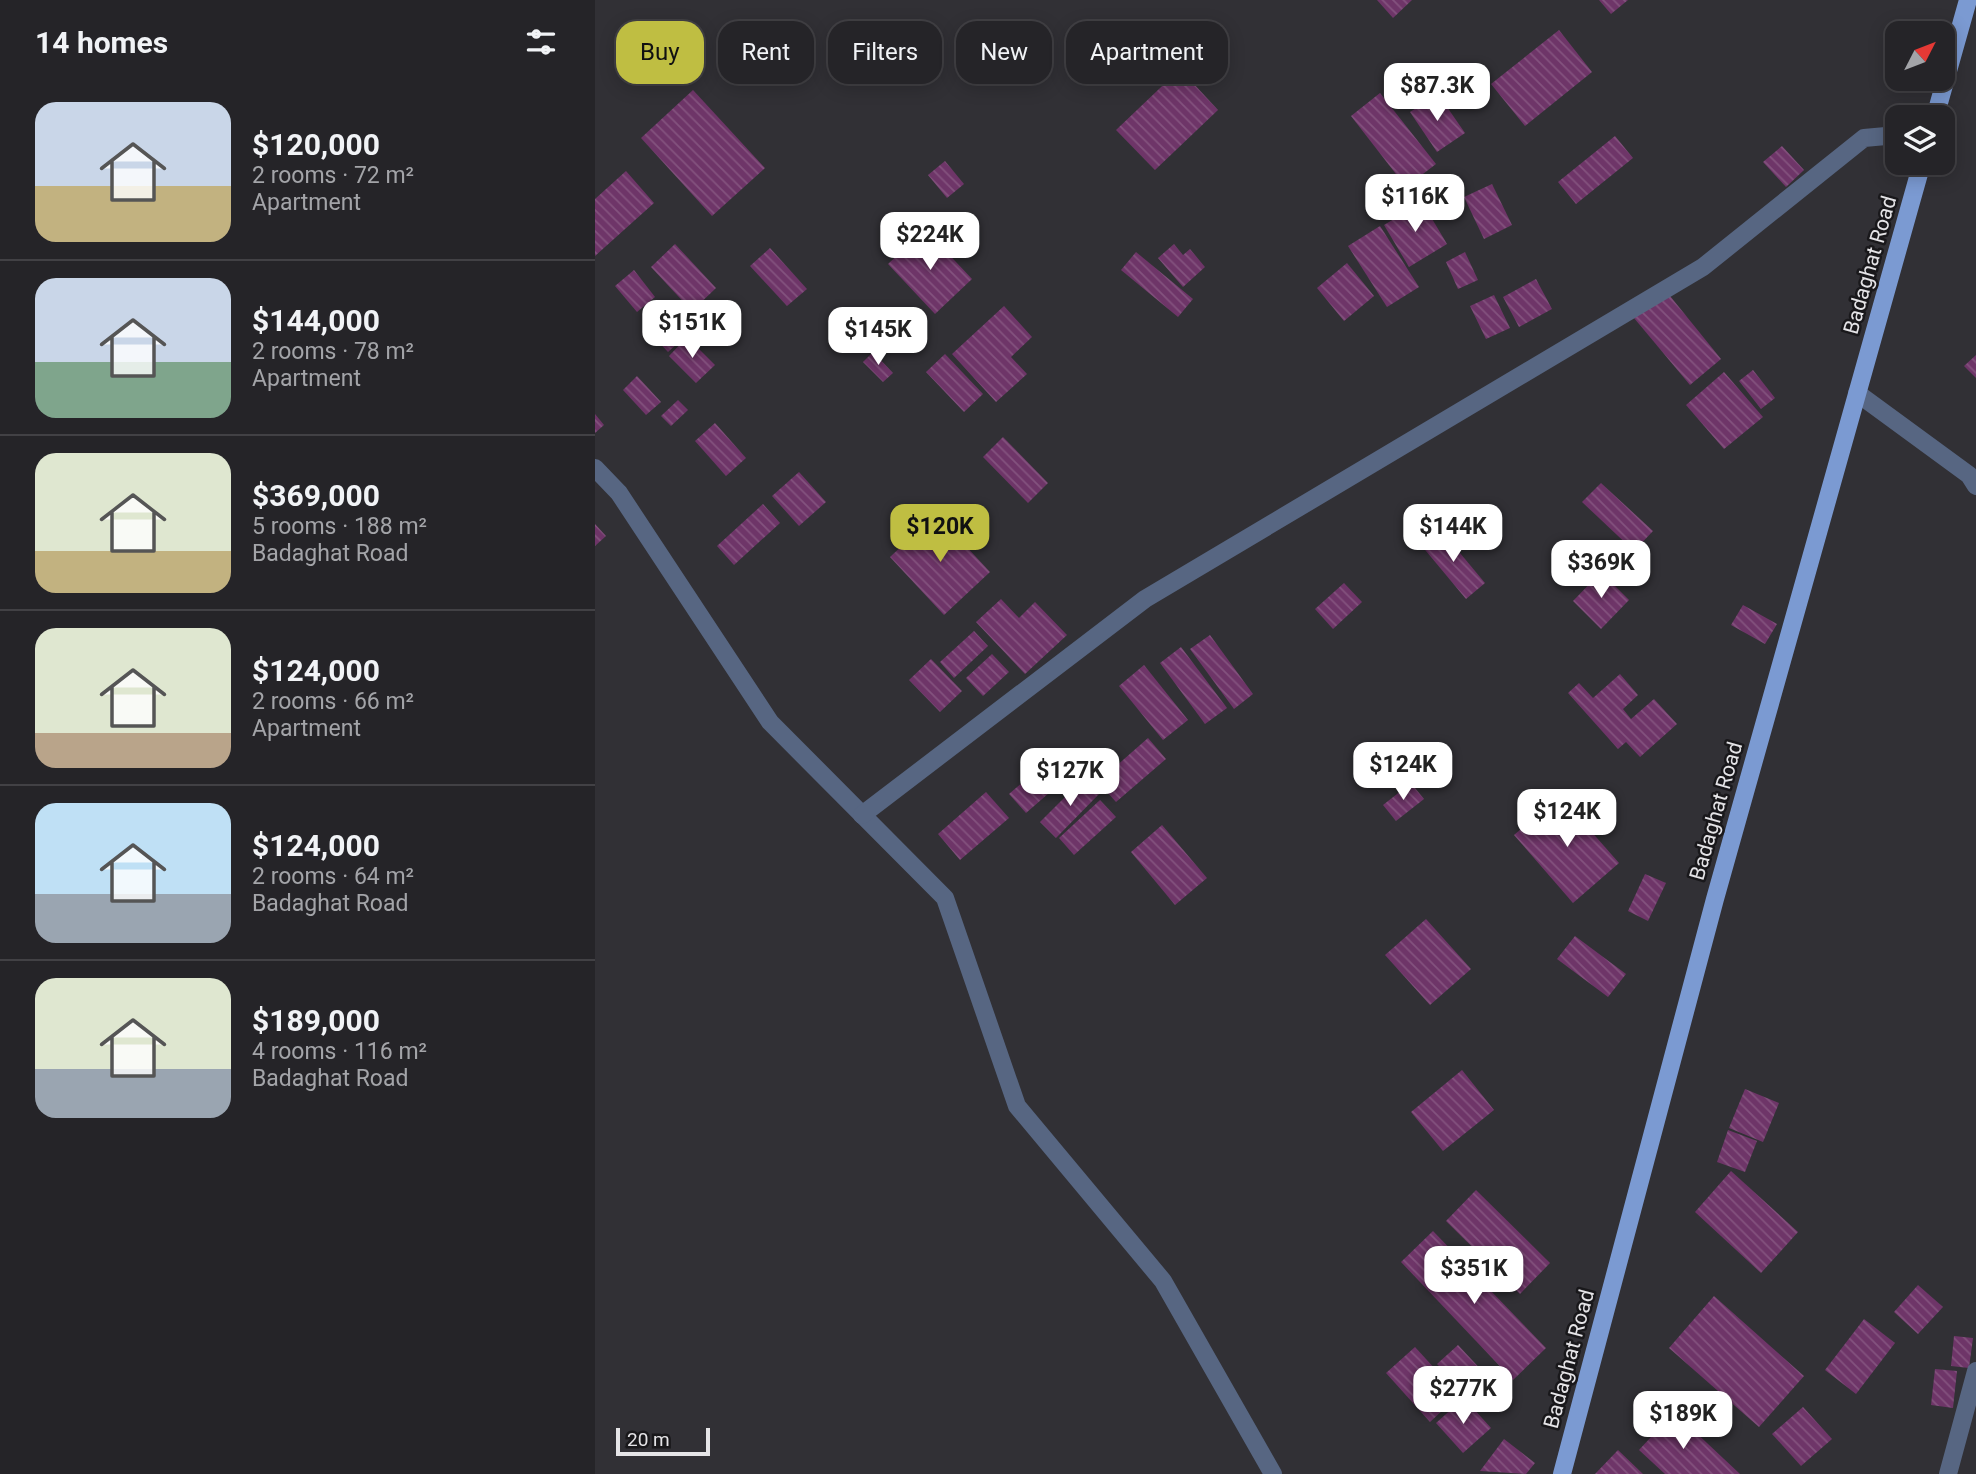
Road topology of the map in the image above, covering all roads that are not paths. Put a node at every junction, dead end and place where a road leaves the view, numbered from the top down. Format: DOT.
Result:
graph roads {
  1 [pos="1968,0"];
  2 [pos="1938,105"];
  3 [pos="1885,136"];
  4 [pos="1919,175"];
  5 [pos="1857,393"];
  6 [pos="595,468"];
  7 [pos="1976,486"];
  8 [pos="862,814"];
  9 [pos="1976,1371"];
  10 [pos="1273,1474"];
  11 [pos="1562,1474"];
  12 [pos="1948,1474"];
  1 -- 2 [label="main road"];
  3 -- 8 [label="street"];
  4 -- 5 [label="main road, Badaghat Road"];
  5 -- 7 [label="street"];
  5 -- 11 [label="main road, Badaghat Road"];
  6 -- 8 [label="street"];
  8 -- 10 [label="street"];
  9 -- 12 [label="street"];
}
